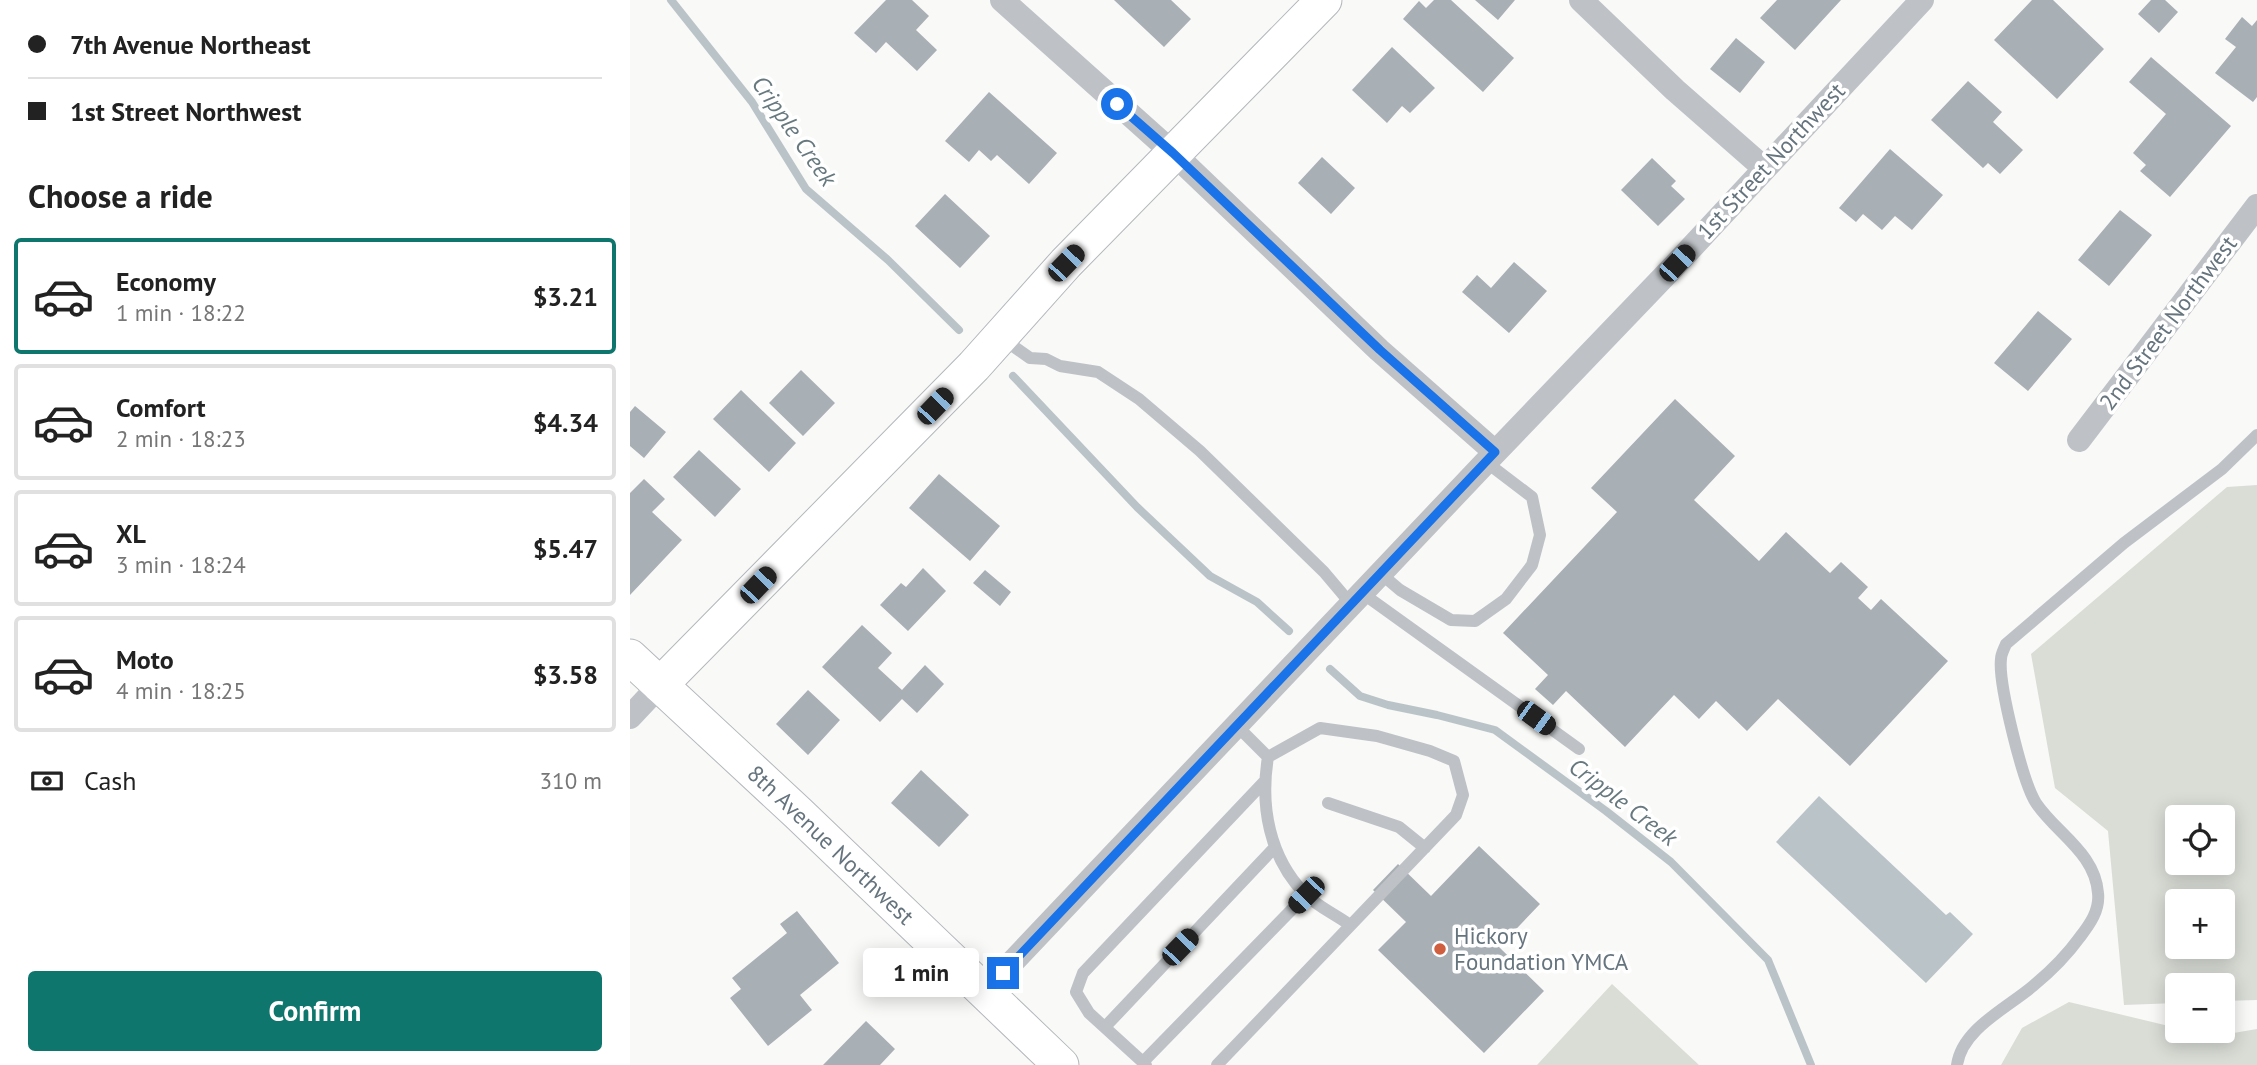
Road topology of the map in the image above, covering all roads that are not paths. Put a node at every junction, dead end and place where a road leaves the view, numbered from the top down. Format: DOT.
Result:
graph roads {
  1 [pos="1002,0"];
  2 [pos="1324,0"];
  3 [pos="1581,0"];
  4 [pos="1922,0"];
  5 [pos="1173,153"];
  6 [pos="1764,168"];
  7 [pos="2257,206"];
  8 [pos="1001,337"];
  9 [pos="2257,435"];
  10 [pos="2079,440"];
  11 [pos="1490,457"];
  12 [pos="1380,573"];
  13 [pos="1357,598"];
  14 [pos="630,657"];
  15 [pos="660,685"];
  16 [pos="630,718"];
  17 [pos="1237,726"];
  18 [pos="1579,749"];
  19 [pos="1268,757"];
  20 [pos="1264,782"];
  21 [pos="1328,803"];
  22 [pos="1275,847"];
  23 [pos="1425,848"];
  24 [pos="1306,895"];
  25 [pos="1350,925"];
  26 [pos="985,992"];
  27 [pos="1105,1027"];
  28 [pos="1144,1063"];
  29 [pos="1060,1065"];
  30 [pos="1217,1065"];
  31 [pos="1957,1065"];
  1 -- 5 [label="street"];
  2 -- 5 [label="street"];
  3 -- 6 [label="street"];
  4 -- 6 [label="street, 1st Street Northwest"];
  5 -- 8 [label="street"];
  5 -- 11 [label="street"];
  6 -- 11 [label="street, 1st Street Northwest"];
  7 -- 10 [label="street, 2nd Street Northwest"];
  8 -- 13 [label="lane"];
  8 -- 15 [label="street"];
  9 -- 31 [label="lane"];
  11 -- 12 [label="street, 1st Street Northwest"];
  11 -- 12 [label="lane"];
  12 -- 13 [label="street, 1st Street Northwest"];
  13 -- 17 [label="street, 1st Street Northwest"];
  13 -- 18 [label="lane"];
  14 -- 15 [label="street, 8th Avenue Northwest"];
  15 -- 16 [label="street"];
  15 -- 26 [label="street, 8th Avenue Northwest"];
  17 -- 19 [label="lane"];
  17 -- 26 [label="street, 1st Street Northwest"];
  19 -- 20 [label="lane"];
  19 -- 23 [label="lane"];
  20 -- 22 [label="lane"];
  20 -- 27 [label="lane"];
  21 -- 23 [label="lane"];
  22 -- 24 [label="lane"];
  22 -- 27 [label="lane"];
  23 -- 25 [label="lane"];
  24 -- 25 [label="lane"];
  24 -- 28 [label="lane"];
  25 -- 30 [label="lane"];
  26 -- 29 [label="street, 8th Avenue Northwest"];
  27 -- 28 [label="lane"];
}
